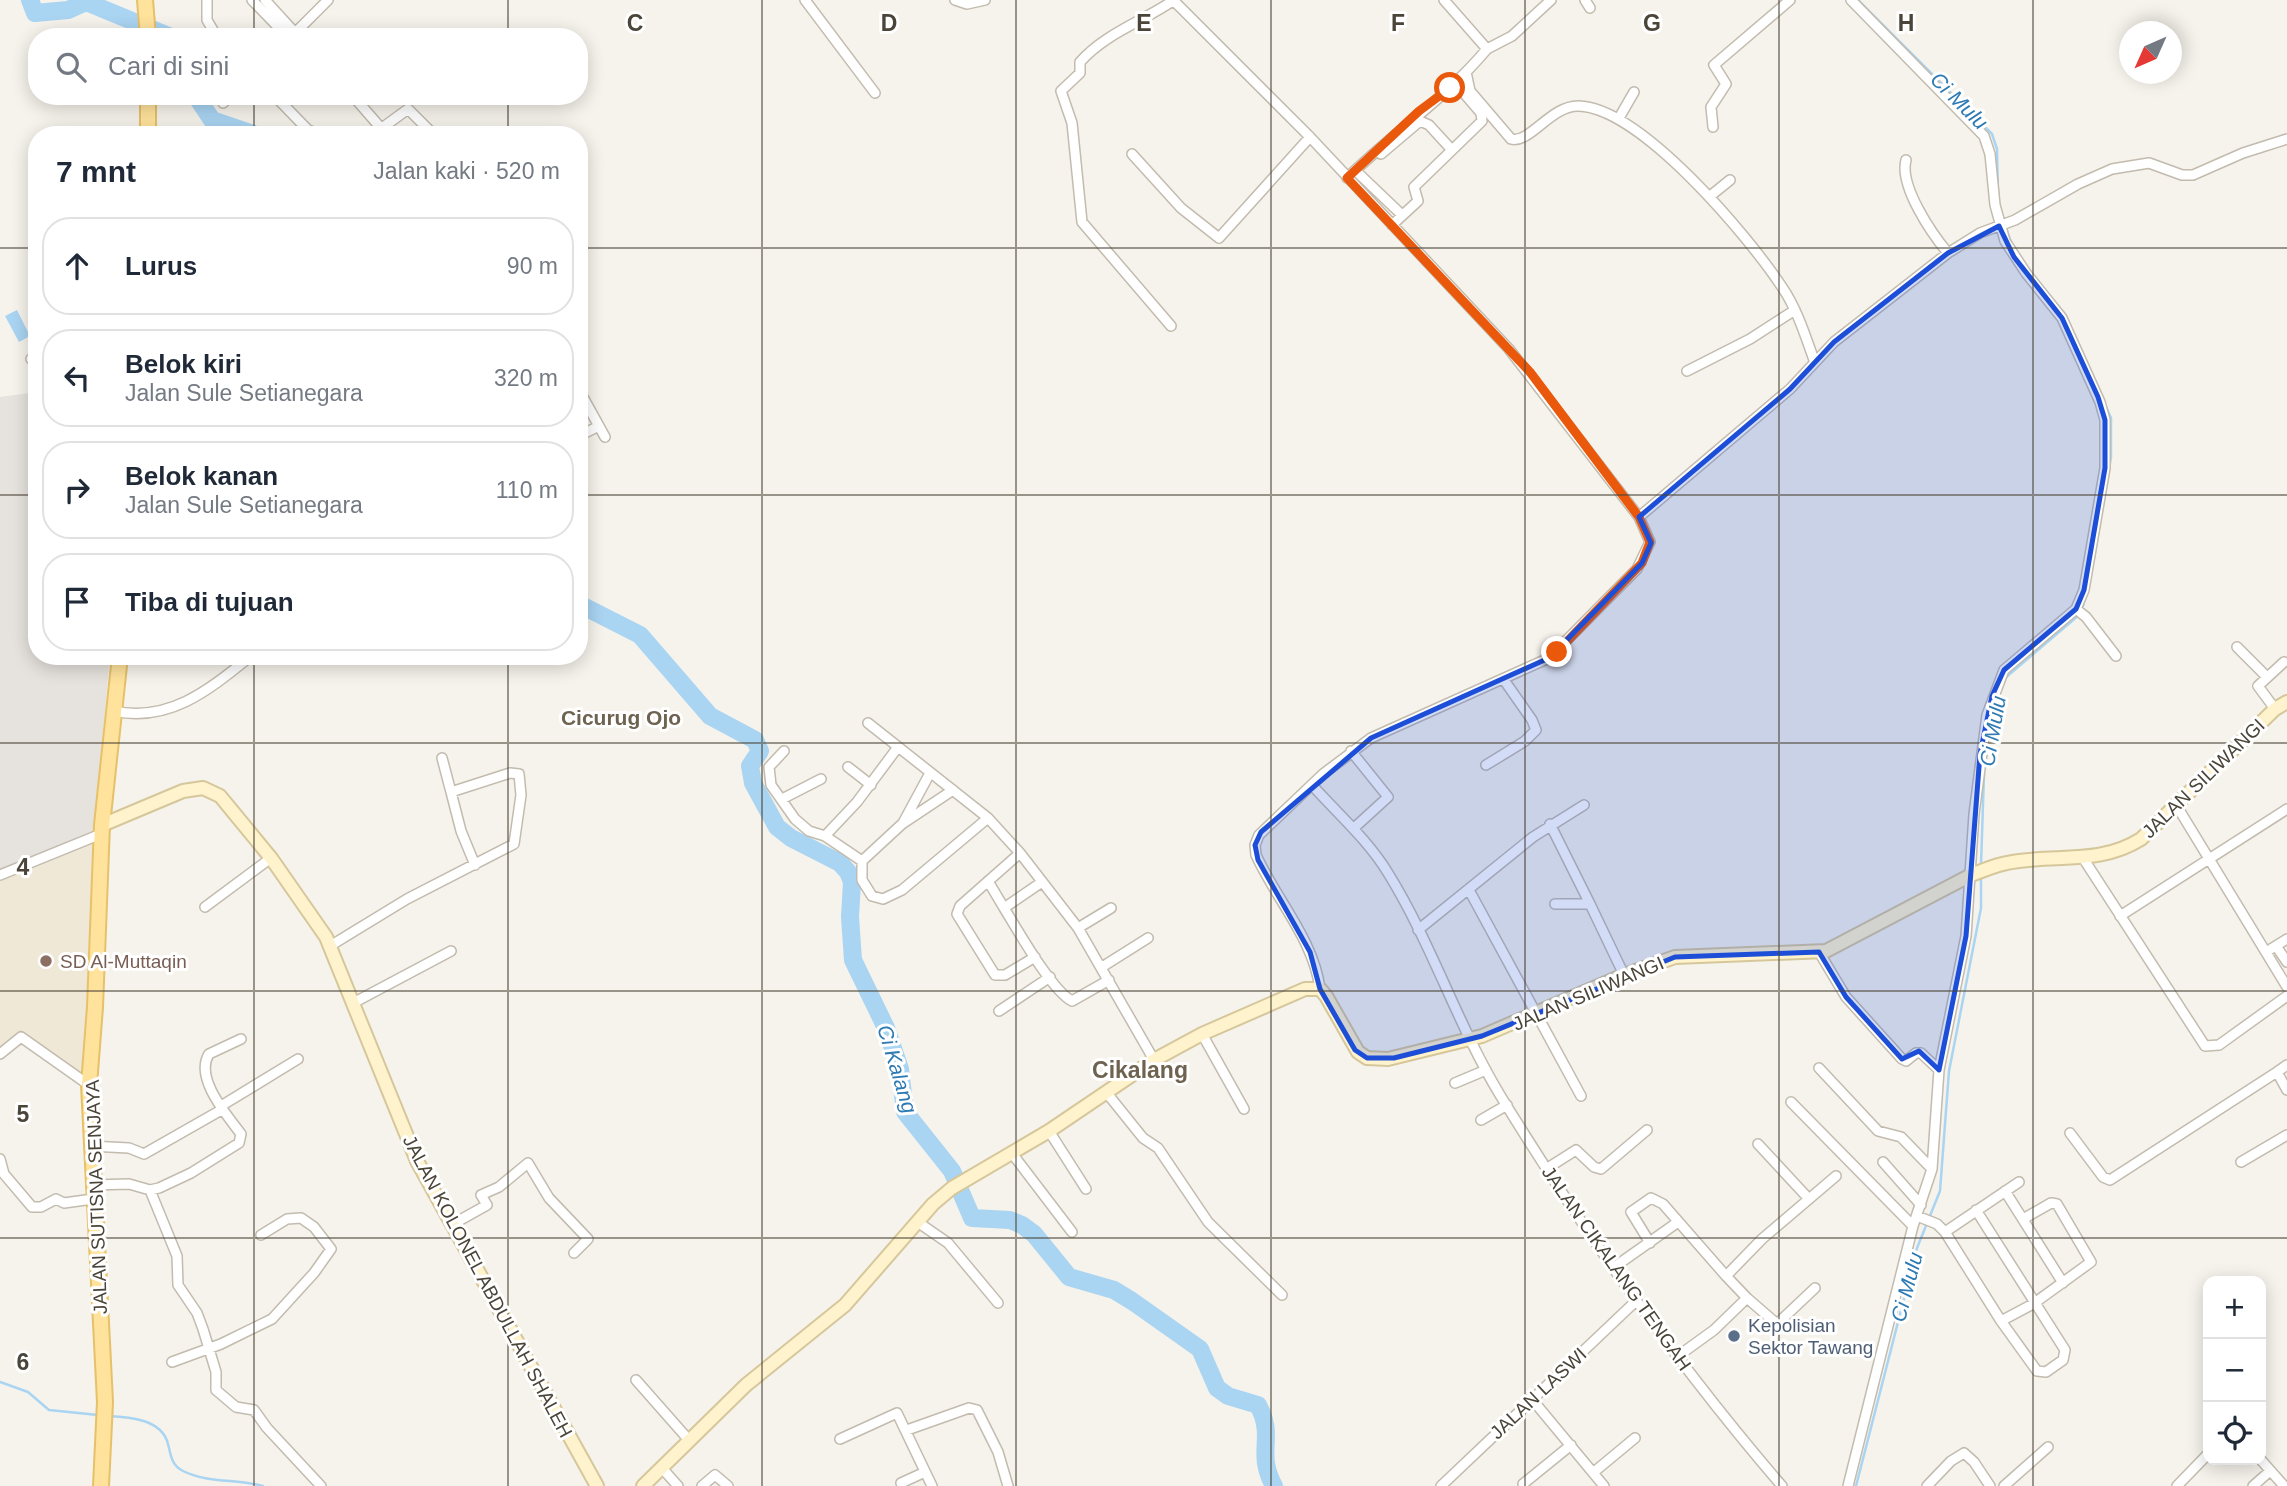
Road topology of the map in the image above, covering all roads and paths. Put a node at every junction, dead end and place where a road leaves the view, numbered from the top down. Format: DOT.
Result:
graph roads {
  1 [pos="206,0"];
  2 [pos="252,0"];
  3 [pos="265,0"];
  4 [pos="328,0"];
  5 [pos="805,0"];
  6 [pos="955,0"];
  7 [pos="985,0"];
  8 [pos="1174,0"];
  9 [pos="1444,0"];
  10 [pos="1551,0"];
  11 [pos="1790,0"];
  12 [pos="1851,0"];
  13 [pos="145,6"];
  14 [pos="147,28"];
  15 [pos="210,28"];
  16 [pos="284,28"];
  17 [pos="287,28"];
  18 [pos="301,28"];
  19 [pos="1487,49"];
  20 [pos="1466,72"];
  21 [pos="1463,92"];
  22 [pos="1634,92"];
  23 [pos="875,93"];
  24 [pos="148,105"];
  25 [pos="284,105"];
  26 [pos="361,105"];
  27 [pos="1619,118"];
  28 [pos="148,126"];
  29 [pos="304,126"];
  30 [pos="380,126"];
  31 [pos="390,126"];
  32 [pos="425,126"];
  33 [pos="1713,127"];
  34 [pos="1310,137"];
  35 [pos="2287,139"];
  36 [pos="1451,149"];
  37 [pos="1132,154"];
  38 [pos="1381,155"];
  39 [pos="1906,160"];
  40 [pos="1357,172"];
  41 [pos="1347,178"];
  42 [pos="1730,180"];
  43 [pos="1709,197"];
  44 [pos="1402,215"];
  45 [pos="2003,224"];
  46 [pos="1392,225"];
  47 [pos="1948,253"];
  48 [pos="1795,310"];
  49 [pos="1171,326"];
  50 [pos="1814,360"];
  51 [pos="1687,372"];
  52 [pos="588,406"];
  53 [pos="599,426"];
  54 [pos="588,432"];
  55 [pos="605,437"];
  56 [pos="1639,517"];
  57 [pos="2076,610"];
  58 [pos="2237,648"];
  59 [pos="2116,656"];
  60 [pos="2284,662"];
  61 [pos="119,665"];
  62 [pos="240,665"];
  63 [pos="2267,677"];
  64 [pos="1504,680"];
  65 [pos="2287,702"];
  66 [pos="2275,709"];
  67 [pos="114,711"];
  68 [pos="869,723"];
  69 [pos="898,747"];
  70 [pos="784,751"];
  71 [pos="1351,751"];
  72 [pos="442,758"];
  73 [pos="1486,765"];
  74 [pos="848,766"];
  75 [pos="930,773"];
  76 [pos="821,779"];
  77 [pos="871,785"];
  78 [pos="1312,785"];
  79 [pos="953,790"];
  80 [pos="451,792"];
  81 [pos="782,799"];
  82 [pos="2175,803"];
  83 [pos="1584,805"];
  84 [pos="2287,809"];
  85 [pos="988,818"];
  86 [pos="902,824"];
  87 [pos="1550,824"];
  88 [pos="1354,828"];
  89 [pos="101,829"];
  90 [pos="825,835"];
  91 [pos="1020,853"];
  92 [pos="271,858"];
  93 [pos="2083,858"];
  94 [pos="2209,858"];
  95 [pos="862,861"];
  96 [pos="475,865"];
  97 [pos="0,875"];
  98 [pos="1971,875"];
  99 [pos="988,881"];
  100 [pos="1042,882"];
  101 [pos="1468,890"];
  102 [pos="1555,904"];
  103 [pos="1590,904"];
  104 [pos="205,907"];
  105 [pos="1004,908"];
  106 [pos="1111,908"];
  107 [pos="2120,916"];
  108 [pos="1077,928"];
  109 [pos="1419,930"];
  110 [pos="1148,938"];
  111 [pos="2287,939"];
  112 [pos="330,946"];
  113 [pos="2276,946"];
  114 [pos="451,951"];
  115 [pos="1819,952"];
  116 [pos="2266,952"];
  117 [pos="1035,957"];
  118 [pos="2286,959"];
  119 [pos="2274,965"];
  120 [pos="1102,967"];
  121 [pos="1624,975"];
  122 [pos="1051,977"];
  123 [pos="1109,980"];
  124 [pos="2287,987"];
  125 [pos="1320,989"];
  126 [pos="2287,996"];
  127 [pos="355,1002"];
  128 [pos="999,1011"];
  129 [pos="1538,1013"];
  130 [pos="1202,1034"];
  131 [pos="241,1039"];
  132 [pos="1469,1040"];
  133 [pos="0,1054"];
  134 [pos="298,1059"];
  135 [pos="1154,1060"];
  136 [pos="2287,1065"];
  137 [pos="1819,1068"];
  138 [pos="1486,1070"];
  139 [pos="1939,1070"];
  140 [pos="2277,1072"];
  141 [pos="1455,1083"];
  142 [pos="89,1085"];
  143 [pos="2287,1090"];
  144 [pos="1106,1092"];
  145 [pos="1581,1096"];
  146 [pos="1791,1102"];
  147 [pos="1507,1105"];
  148 [pos="222,1108"];
  149 [pos="1244,1109"];
  150 [pos="1481,1120"];
  151 [pos="1647,1130"];
  152 [pos="1049,1131"];
  153 [pos="2070,1133"];
  154 [pos="2287,1135"];
  155 [pos="1758,1144"];
  156 [pos="90,1146"];
  157 [pos="1012,1152"];
  158 [pos="0,1159"];
  159 [pos="1883,1162"];
  160 [pos="2241,1162"];
  161 [pos="1546,1169"];
  162 [pos="1932,1169"];
  163 [pos="1836,1176"];
  164 [pos="2019,1182"];
  165 [pos="1086,1189"];
  166 [pos="150,1190"];
  167 [pos="2005,1191"];
  168 [pos="93,1192"];
  169 [pos="1809,1199"];
  170 [pos="1922,1205"];
  171 [pos="1976,1210"];
  172 [pos="1919,1216"];
  173 [pos="2023,1219"];
  174 [pos="1678,1222"];
  175 [pos="919,1223"];
  176 [pos="453,1224"];
  177 [pos="1913,1226"];
  178 [pos="1945,1231"];
  179 [pos="1072,1232"];
  180 [pos="261,1235"];
  181 [pos="1650,1243"];
  182 [pos="575,1252"];
  183 [pos="1613,1268"];
  184 [pos="1726,1276"];
  185 [pos="2063,1283"];
  186 [pos="1815,1288"];
  187 [pos="1283,1295"];
  188 [pos="1747,1298"];
  189 [pos="1636,1301"];
  190 [pos="998,1303"];
  191 [pos="2033,1304"];
  192 [pos="2001,1321"];
  193 [pos="207,1349"];
  194 [pos="1678,1356"];
  195 [pos="172,1362"];
  196 [pos="636,1380"];
  197 [pos="1531,1398"];
  198 [pos="907,1430"];
  199 [pos="1635,1438"];
  200 [pos="688,1439"];
  201 [pos="840,1440"];
  202 [pos="1572,1445"];
  203 [pos="2048,1447"];
  204 [pos="2203,1459"];
  205 [pos="2265,1465"];
  206 [pos="661,1467"];
  207 [pos="2270,1471"];
  208 [pos="925,1472"];
  209 [pos="1594,1472"];
  210 [pos="1531,1477"];
  211 [pos="901,1483"];
  212 [pos="1523,1484"];
  213 [pos="101,1486"];
  214 [pos="321,1486"];
  215 [pos="597,1486"];
  216 [pos="643,1486"];
  217 [pos="678,1486"];
  218 [pos="702,1486"];
  219 [pos="728,1486"];
  220 [pos="932,1486"];
  221 [pos="1008,1486"];
  222 [pos="1441,1486"];
  223 [pos="1539,1486"];
  224 [pos="1604,1486"];
  225 [pos="1782,1486"];
  226 [pos="1848,1486"];
  227 [pos="1927,1486"];
  228 [pos="1990,1486"];
  229 [pos="2004,1486"];
  230 [pos="2177,1486"];
  231 [pos="2253,1486"];
  232 [pos="2284,1486"];
  1 -- 15 [label="street"];
  2 -- 16 [label="street"];
  3 -- 17 [label="street"];
  4 -- 18 [label="street"];
  5 -- 23 [label="street"];
  6 -- 7 [label="street"];
  8 -- 34 [label="street"];
  8 -- 49 [label="street"];
  9 -- 19 [label="street"];
  10 -- 19 [label="street"];
  11 -- 33 [label="street"];
  12 -- 45 [label="street"];
  13 -- 14 [label="main road"];
  19 -- 20 [label="street"];
  20 -- 27 [label="street"];
  20 -- 41 [label="street"];
  21 -- 36 [label="street"];
  22 -- 27 [label="street"];
  24 -- 28 [label="main road"];
  25 -- 29 [label="street"];
  26 -- 30 [label="street"];
  27 -- 43 [label="street"];
  31 -- 32 [label="street"];
  34 -- 37 [label="street"];
  34 -- 41 [label="street"];
  35 -- 45 [label="street"];
  36 -- 38 [label="street"];
  36 -- 44 [label="street"];
  39 -- 47 [label="street"];
  40 -- 44 [label="street"];
  41 -- 46 [label="street"];
  42 -- 43 [label="street"];
  43 -- 48 [label="street"];
  44 -- 46 [label="street"];
  45 -- 47 [label="street"];
  45 -- 57 [label="street"];
  46 -- 56 [label="street"];
  47 -- 50 [label="street"];
  48 -- 50 [label="street"];
  48 -- 51 [label="street"];
  50 -- 56 [label="street"];
  52 -- 53 [label="street"];
  53 -- 54 [label="street"];
  53 -- 55 [label="street"];
  56 -- 64 [label="street"];
  57 -- 59 [label="street"];
  57 -- 98 [label="street"];
  58 -- 63 [label="street"];
  60 -- 63 [label="street"];
  61 -- 67 [label="main road, JALAN SUTISNA SENJAYA"];
  62 -- 67 [label="street"];
  63 -- 66 [label="street"];
  64 -- 71 [label="street"];
  64 -- 73 [label="street"];
  65 -- 66 [label="street, JALAN SILIWANGI"];
  66 -- 82 [label="street, JALAN SILIWANGI"];
  67 -- 89 [label="main road, JALAN SUTISNA SENJAYA"];
  68 -- 69 [label="street"];
  69 -- 75 [label="street"];
  69 -- 77 [label="street"];
  70 -- 81 [label="street"];
  71 -- 78 [label="street"];
  71 -- 88 [label="street"];
  72 -- 80 [label="street"];
  74 -- 77 [label="street"];
  75 -- 79 [label="street"];
  75 -- 86 [label="street"];
  76 -- 81 [label="street"];
  77 -- 90 [label="street"];
  78 -- 88 [label="street, JALAN CIKALANG TENGAH"];
  78 -- 125 [label="street"];
  79 -- 85 [label="street"];
  79 -- 86 [label="street"];
  80 -- 96 [label="street"];
  80 -- 96 [label="street"];
  81 -- 90 [label="street"];
  82 -- 93 [label="street, JALAN SILIWANGI"];
  82 -- 94 [label="street"];
  83 -- 87 [label="street"];
  84 -- 94 [label="street"];
  85 -- 91 [label="street"];
  85 -- 95 [label="street"];
  86 -- 95 [label="street"];
  87 -- 101 [label="street"];
  87 -- 103 [label="street"];
  88 -- 109 [label="street, JALAN CIKALANG TENGAH"];
  89 -- 92 [label="street, JALAN KOLONEL ABDULLAH SHALEH"];
  89 -- 97 [label="street"];
  89 -- 142 [label="main road, JALAN SUTISNA SENJAYA"];
  90 -- 95 [label="street"];
  91 -- 99 [label="street"];
  91 -- 100 [label="street"];
  92 -- 104 [label="street"];
  92 -- 112 [label="street, JALAN KOLONEL ABDULLAH SHALEH"];
  93 -- 98 [label="street, JALAN SILIWANGI"];
  93 -- 107 [label="street"];
  94 -- 107 [label="street"];
  94 -- 116 [label="street"];
  96 -- 112 [label="street"];
  98 -- 115 [label="street, JALAN SILIWANGI"];
  98 -- 139 [label="street"];
  99 -- 105 [label="street"];
  99 -- 117 [label="street"];
  100 -- 105 [label="street"];
  100 -- 108 [label="street"];
  101 -- 109 [label="street"];
  101 -- 129 [label="street"];
  102 -- 103 [label="street"];
  103 -- 121 [label="street"];
  105 -- 117 [label="street"];
  106 -- 108 [label="street"];
  107 -- 126 [label="street"];
  108 -- 120 [label="street"];
  109 -- 132 [label="street, JALAN CIKALANG TENGAH"];
  110 -- 120 [label="street"];
  111 -- 113 [label="street"];
  112 -- 127 [label="street, JALAN KOLONEL ABDULLAH SHALEH"];
  113 -- 116 [label="street"];
  113 -- 118 [label="street"];
  114 -- 127 [label="street"];
  115 -- 121 [label="street, JALAN SILIWANGI"];
  115 -- 139 [label="street"];
  116 -- 119 [label="street"];
  117 -- 122 [label="street"];
  118 -- 119 [label="street"];
  119 -- 124 [label="street"];
  120 -- 123 [label="street"];
  121 -- 129 [label="street, JALAN SILIWANGI"];
  122 -- 123 [label="street"];
  122 -- 128 [label="street"];
  123 -- 135 [label="street"];
  125 -- 130 [label="street"];
  125 -- 132 [label="street, JALAN SILIWANGI"];
  127 -- 176 [label="street, JALAN KOLONEL ABDULLAH SHALEH"];
  129 -- 132 [label="street, JALAN SILIWANGI"];
  129 -- 145 [label="street"];
  130 -- 135 [label="street"];
  130 -- 149 [label="street"];
  131 -- 148 [label="street"];
  132 -- 138 [label="street, JALAN CIKALANG TENGAH"];
  133 -- 142 [label="street"];
  134 -- 148 [label="street"];
  135 -- 144 [label="street"];
  136 -- 140 [label="street"];
  137 -- 162 [label="street"];
  138 -- 141 [label="street"];
  138 -- 147 [label="street, JALAN CIKALANG TENGAH"];
  139 -- 162 [label="street"];
  140 -- 143 [label="street"];
  140 -- 153 [label="street"];
  142 -- 156 [label="main road, JALAN SUTISNA SENJAYA"];
  144 -- 152 [label="street"];
  144 -- 187 [label="street"];
  146 -- 177 [label="street"];
  147 -- 150 [label="street"];
  147 -- 161 [label="street, JALAN CIKALANG TENGAH"];
  148 -- 156 [label="street"];
  148 -- 166 [label="street"];
  151 -- 161 [label="street"];
  152 -- 157 [label="street"];
  152 -- 165 [label="street"];
  154 -- 160 [label="street"];
  155 -- 169 [label="street"];
  156 -- 168 [label="main road, JALAN SUTISNA SENJAYA"];
  157 -- 175 [label="street"];
  157 -- 179 [label="street"];
  158 -- 168 [label="street"];
  159 -- 170 [label="street"];
  161 -- 183 [label="street, JALAN CIKALANG TENGAH"];
  162 -- 170 [label="street"];
  163 -- 169 [label="street"];
  164 -- 167 [label="street"];
  166 -- 168 [label="street"];
  166 -- 193 [label="street"];
  167 -- 171 [label="street"];
  167 -- 173 [label="street"];
  168 -- 213 [label="main road, JALAN SUTISNA SENJAYA"];
  169 -- 184 [label="street"];
  170 -- 172 [label="street"];
  171 -- 178 [label="street"];
  171 -- 191 [label="street"];
  172 -- 177 [label="street"];
  172 -- 178 [label="street"];
  173 -- 185 [label="street"];
  173 -- 185 [label="street"];
  174 -- 181 [label="street"];
  174 -- 181 [label="street"];
  174 -- 184 [label="street"];
  175 -- 190 [label="street"];
  175 -- 200 [label="street"];
  176 -- 182 [label="street"];
  176 -- 215 [label="street, JALAN KOLONEL ABDULLAH SHALEH"];
  177 -- 226 [label="street"];
  178 -- 192 [label="street"];
  180 -- 193 [label="street"];
  181 -- 183 [label="street"];
  183 -- 189 [label="street, JALAN CIKALANG TENGAH"];
  184 -- 188 [label="street"];
  185 -- 191 [label="street"];
  186 -- 188 [label="street"];
  188 -- 194 [label="street"];
  189 -- 194 [label="street, JALAN CIKALANG TENGAH"];
  189 -- 197 [label="street, JALAN LASWI"];
  191 -- 192 [label="street"];
  191 -- 192 [label="street"];
  193 -- 195 [label="street"];
  193 -- 214 [label="street"];
  194 -- 225 [label="street, JALAN CIKALANG TENGAH"];
  196 -- 200 [label="street"];
  197 -- 202 [label="street"];
  197 -- 222 [label="street, JALAN LASWI"];
  198 -- 201 [label="street"];
  198 -- 208 [label="street"];
  198 -- 221 [label="street"];
  199 -- 209 [label="street"];
  200 -- 206 [label="street"];
  202 -- 209 [label="street"];
  202 -- 210 [label="street"];
  203 -- 229 [label="street"];
  204 -- 230 [label="street"];
  205 -- 207 [label="street"];
  206 -- 216 [label="street"];
  206 -- 217 [label="street"];
  207 -- 231 [label="street"];
  207 -- 232 [label="street"];
  208 -- 211 [label="street"];
  208 -- 220 [label="street"];
  209 -- 224 [label="street"];
  210 -- 212 [label="street"];
  210 -- 223 [label="street"];
  218 -- 219 [label="street"];
  227 -- 228 [label="street"];
}
